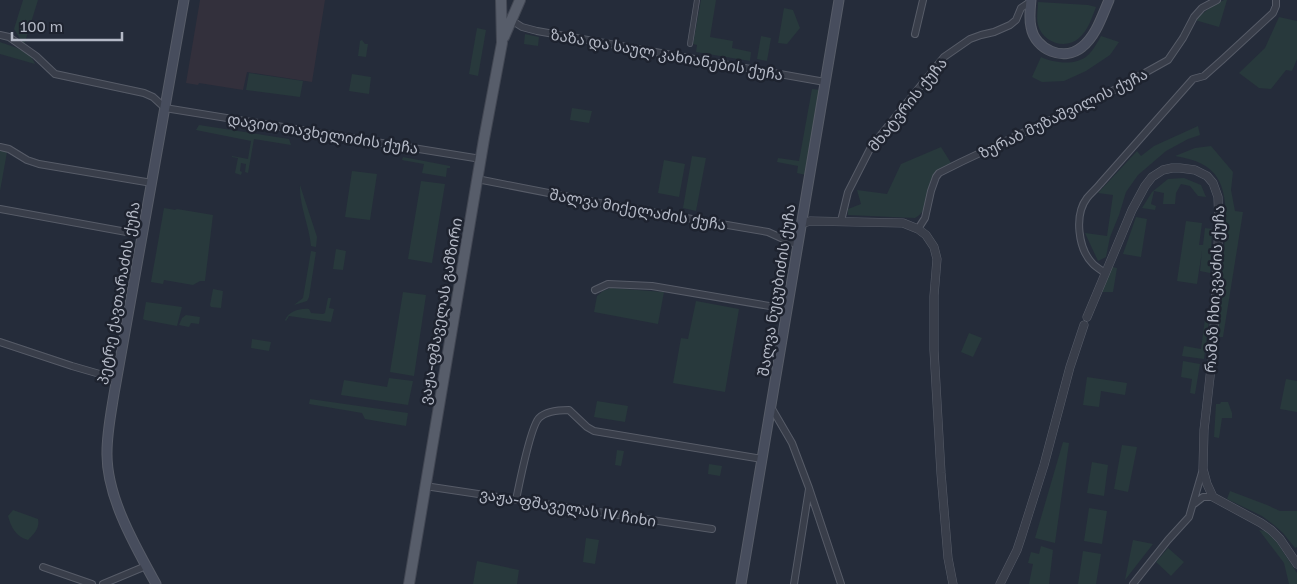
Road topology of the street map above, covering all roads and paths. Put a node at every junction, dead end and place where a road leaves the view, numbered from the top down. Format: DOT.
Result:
graph roads {
  1 [pos="184,0"];
  2 [pos="501,0"];
  3 [pos="520,0"];
  4 [pos="698,0"];
  5 [pos="839,0"];
  6 [pos="922,0"];
  7 [pos="1109,0"];
  8 [pos="1217,0"];
  9 [pos="1276,0"];
  10 [pos="1030,1"];
  11 [pos="511,20"];
  12 [pos="0,34"];
  13 [pos="915,34"];
  14 [pos="502,43"];
  15 [pos="690,44"];
  16 [pos="825,82"];
  17 [pos="165,108"];
  18 [pos="0,147"];
  19 [pos="481,158"];
  20 [pos="477,179"];
  21 [pos="152,183"];
  22 [pos="0,209"];
  23 [pos="841,221"];
  24 [pos="801,224"];
  25 [pos="918,229"];
  26 [pos="143,235"];
  27 [pos="798,244"];
  28 [pos="1105,273"];
  29 [pos="596,290"];
  30 [pos="787,309"];
  31 [pos="1087,316"];
  32 [pos="1084,325"];
  33 [pos="0,342"];
  34 [pos="117,379"];
  35 [pos="771,407"];
  36 [pos="762,459"];
  37 [pos="1203,469"];
  38 [pos="425,486"];
  39 [pos="809,488"];
  40 [pos="1213,497"];
  41 [pos="516,500"];
  42 [pos="1193,505"];
  43 [pos="712,529"];
  44 [pos="1297,564"];
  45 [pos="146,566"];
  46 [pos="43,567"];
  47 [pos="92,584"];
  48 [pos="103,584"];
  49 [pos="156,584"];
  50 [pos="409,584"];
  51 [pos="741,584"];
  52 [pos="794,584"];
  53 [pos="841,584"];
  54 [pos="953,584"];
  55 [pos="1000,584"];
  56 [pos="1133,584"];
  1 -- 17 [label="main road, პეტრე ქავთარაძის ქუჩა"];
  2 -- 14 [label="main road, ვაჟა-ფშაველას გამზირი"];
  3 -- 11 [label="main road, ვაჟა-ფშაველას გამზირი"];
  4 -- 15 [label="street"];
  5 -- 16 [label="main road, შალვა ნუცუბიძის ქუჩა"];
  6 -- 13 [label="street"];
  7 -- 10 [label="main road"];
  8 -- 25 [label="street, ზურაბ მუზაშვილის ქუჩა"];
  9 -- 28 [label="street"];
  10 -- 23 [label="street, მხატვრის ქუჩა"];
  11 -- 14 [label="main road, ვაჟა-ფშაველას გამზირი"];
  11 -- 16 [label="street, ზაზა და საულ კახიანების ქუჩა"];
  12 -- 17 [label="street"];
  14 -- 19 [label="main road, ვაჟა-ფშაველას გამზირი"];
  16 -- 24 [label="main road, შალვა ნუცუბიძის ქუჩა"];
  17 -- 19 [label="street, დავით თავხელიძის ქუჩა"];
  17 -- 21 [label="main road, პეტრე ქავთარაძის ქუჩა"];
  18 -- 21 [label="street"];
  19 -- 20 [label="main road, ვაჟა-ფშაველას გამზირი"];
  20 -- 27 [label="street, შალვა მიქელაძის ქუჩა"];
  20 -- 38 [label="main road, ვაჟა-ფშაველას გამზირი"];
  21 -- 26 [label="main road, პეტრე ქავთარაძის ქუჩა"];
  22 -- 26 [label="street"];
  23 -- 24 [label="street"];
  23 -- 25 [label="street"];
  24 -- 27 [label="main road, შალვა ნუცუბიძის ქუჩა"];
  25 -- 54 [label="street"];
  26 -- 34 [label="main road, პეტრე ქავთარაძის ქუჩა"];
  27 -- 30 [label="main road, შალვა ნუცუბიძის ქუჩა"];
  28 -- 31 [label="street, რამაზ ჩხიკვაძის ქუჩა"];
  28 -- 37 [label="street, რამაზ ჩხიკვაძის ქუჩა"];
  29 -- 30 [label="street"];
  30 -- 35 [label="main road, შალვა ნუცუბიძის ქუჩა"];
  32 -- 55 [label="street"];
  33 -- 34 [label="street"];
  34 -- 45 [label="main road, პეტრე ქავთარაძის ქუჩა"];
  35 -- 36 [label="main road, შალვა ნუცუბიძის ქუჩა"];
  35 -- 39 [label="street"];
  36 -- 41 [label="street"];
  36 -- 51 [label="main road, შალვა ნუცუბიძის ქუჩა"];
  37 -- 40 [label="street, რამაზ ჩხიკვაძის ქუჩა"];
  37 -- 42 [label="street, რამაზ ჩხიკვაძის ქუჩა"];
  38 -- 41 [label="street, ვაჟა-ფშაველას IV ჩიხი"];
  38 -- 50 [label="main road, ვაჟა-ფშაველას გამზირი"];
  39 -- 52 [label="street"];
  39 -- 53 [label="street"];
  40 -- 42 [label="street"];
  40 -- 44 [label="street"];
  41 -- 43 [label="street, ვაჟა-ფშაველას IV ჩიხი"];
  42 -- 56 [label="street, რამაზ ჩხიკვაძის ქუჩა"];
  45 -- 48 [label="street"];
  45 -- 49 [label="main road, პეტრე ქავთარაძის ქუჩა"];
  46 -- 47 [label="street"];
}
